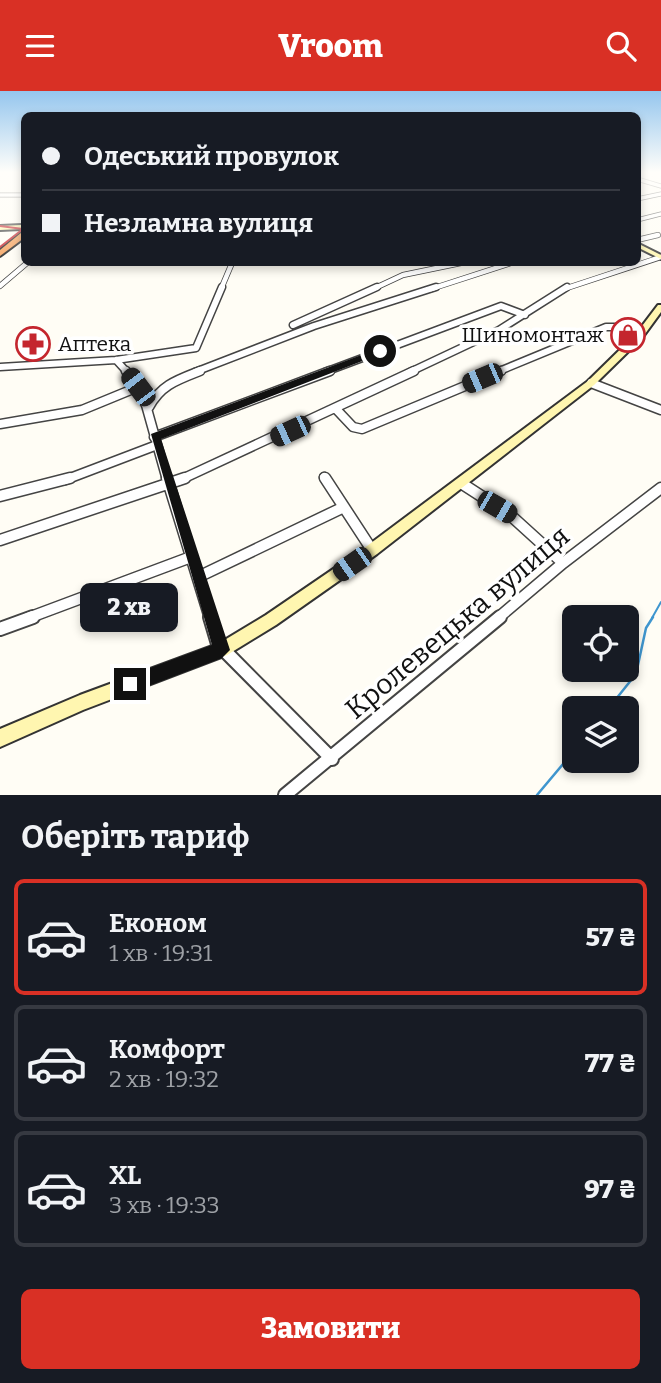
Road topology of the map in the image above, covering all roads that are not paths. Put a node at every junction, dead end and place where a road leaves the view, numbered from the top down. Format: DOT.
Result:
graph roads {
  1 [pos="661,214"];
  2 [pos="641,219"];
  3 [pos="0,228"];
  4 [pos="21,229"];
  5 [pos="21,231"];
  6 [pos="21,232"];
  7 [pos="658,235"];
  8 [pos="7,236"];
  9 [pos="641,241"];
  10 [pos="0,243"];
  11 [pos="641,245"];
  12 [pos="0,254"];
  13 [pos="661,257"];
  14 [pos="641,263"];
  15 [pos="23,266"];
  16 [pos="231,266"];
  17 [pos="446,266"];
  18 [pos="502,266"];
  19 [pos="631,266"];
  20 [pos="0,286"];
  21 [pos="661,307"];
  22 [pos="525,314"];
  23 [pos="293,325"];
  24 [pos="639,336"];
  25 [pos="116,360"];
  26 [pos="0,367"];
  27 [pos="591,383"];
  28 [pos="162,387"];
  29 [pos="140,390"];
  30 [pos="149,407"];
  31 [pos="336,409"];
  32 [pos="661,410"];
  33 [pos="0,424"];
  34 [pos="156,441"];
  35 [pos="324,477"];
  36 [pos="461,483"];
  37 [pos="169,485"];
  38 [pos="661,488"];
  39 [pos="0,496"];
  40 [pos="344,507"];
  41 [pos="0,540"];
  42 [pos="372,550"];
  43 [pos="191,557"];
  44 [pos="563,563"];
  45 [pos="198,577"];
  46 [pos="0,629"];
  47 [pos="222,650"];
  48 [pos="0,738"];
  49 [pos="332,759"];
  50 [pos="285,795"];
  1 -- 2 [label="street"];
  3 -- 4 [label="street"];
  3 -- 8 [label="street"];
  5 -- 10 [label="highway"];
  6 -- 12 [label="highway"];
  7 -- 9 [label="street"];
  11 -- 13 [label="street"];
  13 -- 14 [label="street"];
  15 -- 20 [label="street"];
  16 -- 25 [label="street"];
  17 -- 23 [label="street"];
  18 -- 28 [label="street"];
  19 -- 22 [label="street"];
  21 -- 24 [label="street"];
  22 -- 31 [label="street"];
  22 -- 34 [label="street"];
  24 -- 27 [label="street"];
  24 -- 31 [label="street"];
  25 -- 26 [label="street"];
  25 -- 29 [label="street"];
  27 -- 32 [label="street"];
  27 -- 36 [label="street"];
  28 -- 29 [label="street"];
  28 -- 30 [label="street"];
  29 -- 30 [label="street"];
  29 -- 33 [label="street"];
  30 -- 34 [label="street"];
  31 -- 37 [label="street"];
  34 -- 37 [label="street"];
  34 -- 39 [label="street"];
  35 -- 40 [label="street"];
  36 -- 42 [label="street"];
  36 -- 44 [label="street"];
  37 -- 41 [label="street"];
  37 -- 43 [label="street"];
  38 -- 44 [label="street, Кролевецька вулиця"];
  40 -- 42 [label="street"];
  40 -- 45 [label="street"];
  42 -- 47 [label="street"];
  43 -- 45 [label="street"];
  43 -- 46 [label="street"];
  44 -- 49 [label="street, Кролевецька вулиця"];
  45 -- 47 [label="street"];
  47 -- 48 [label="street"];
  47 -- 49 [label="street"];
  49 -- 50 [label="street, Кролевецька вулиця"];
}
